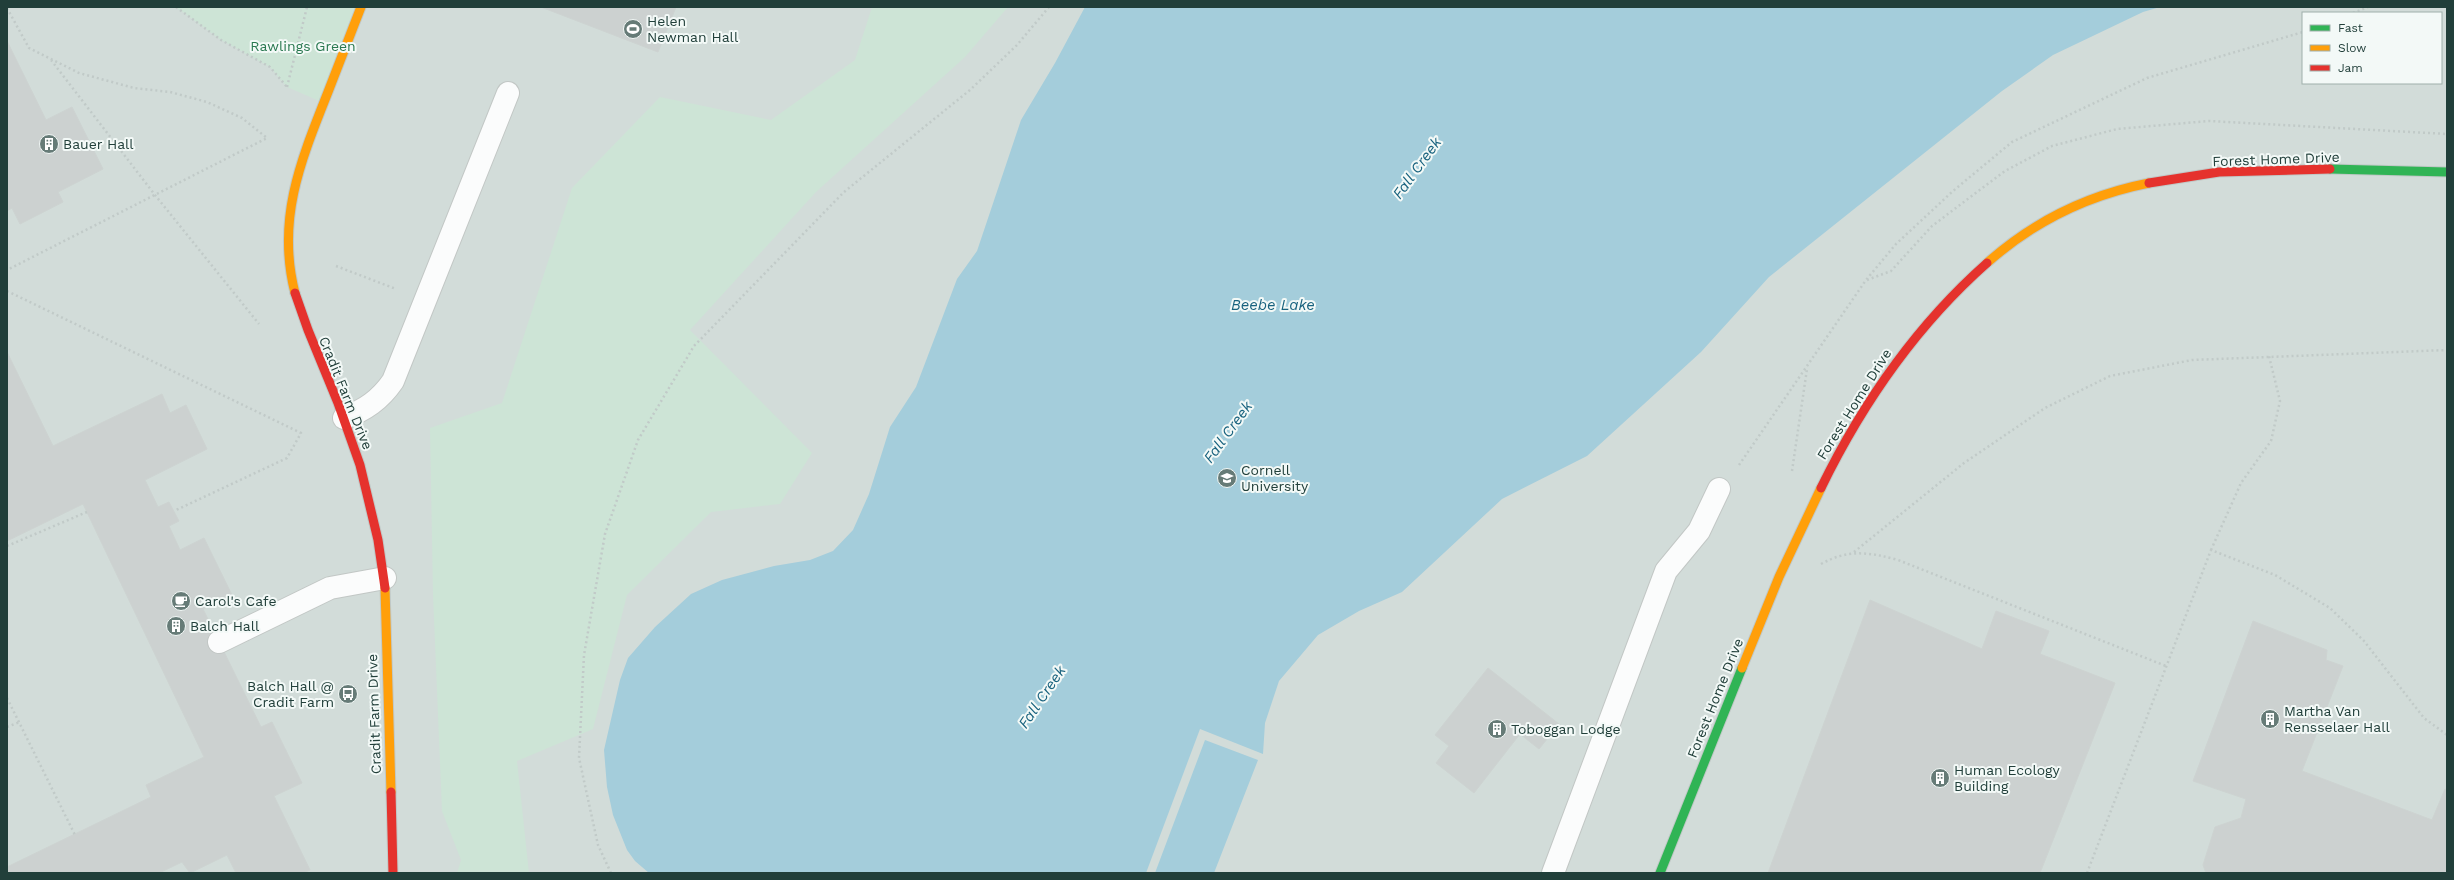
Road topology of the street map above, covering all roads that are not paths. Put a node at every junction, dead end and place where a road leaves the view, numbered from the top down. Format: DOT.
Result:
graph roads {
  1 [pos="361,7"];
  2 [pos="508,93"];
  3 [pos="2447,172"];
  4 [pos="344,418"];
  5 [pos="1719,489"];
  6 [pos="385,578"];
  7 [pos="219,642"];
  8 [pos="393,873"];
  9 [pos="1553,873"];
  10 [pos="1660,873"];
  1 -- 4 [label="street, Cradit Farm Drive"];
  2 -- 4 [label="lane"];
  3 -- 10 [label="street, Forest Home Drive"];
  4 -- 6 [label="street, Cradit Farm Drive"];
  5 -- 9 [label="lane"];
  6 -- 7 [label="lane"];
  6 -- 8 [label="street, Cradit Farm Drive"];
}
